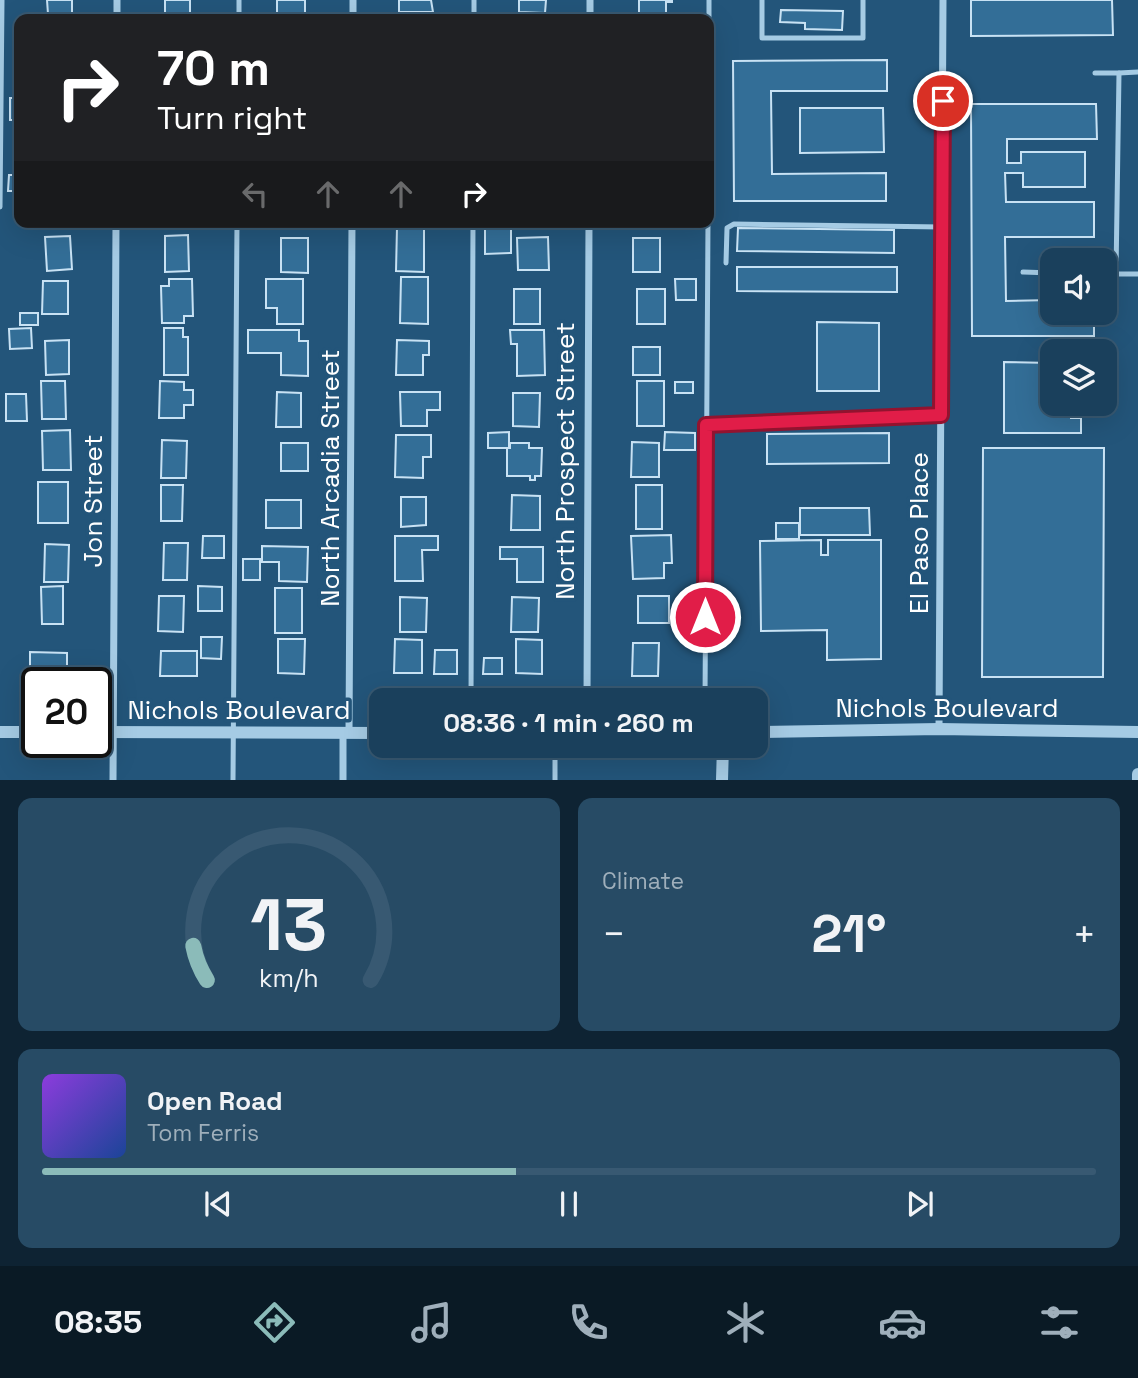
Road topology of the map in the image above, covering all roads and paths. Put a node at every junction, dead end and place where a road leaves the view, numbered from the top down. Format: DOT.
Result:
graph roads {
  1 [pos="2,0"];
  2 [pos="762,0"];
  3 [pos="863,0"];
  4 [pos="943,0"];
  5 [pos="1138,72"];
  6 [pos="1095,73"];
  7 [pos="1119,73"];
  8 [pos="0,207"];
  9 [pos="942,227"];
  10 [pos="116,228"];
  11 [pos="237,228"];
  12 [pos="352,228"];
  13 [pos="473,228"];
  14 [pos="589,228"];
  15 [pos="708,228"];
  16 [pos="1116,248"];
  17 [pos="726,263"];
  18 [pos="1023,272"];
  19 [pos="1040,273"];
  20 [pos="1117,274"];
  21 [pos="1138,274"];
  22 [pos="941,415"];
  23 [pos="706,425"];
  24 [pos="471,688"];
  25 [pos="587,688"];
  26 [pos="705,688"];
  27 [pos="939,729"];
  28 [pos="0,732"];
  29 [pos="21,732"];
  30 [pos="113,732"];
  31 [pos="232,732"];
  32 [pos="768,732"];
  33 [pos="1138,732"];
  34 [pos="346,733"];
  35 [pos="369,733"];
  36 [pos="555,758"];
  37 [pos="723,758"];
  38 [pos="1138,774"];
  39 [pos="113,779"];
  40 [pos="233,779"];
  41 [pos="343,779"];
  42 [pos="555,779"];
  43 [pos="722,779"];
  44 [pos="1138,779"];
  1 -- 8 [label="lane"];
  2 -- 3 [label="lane"];
  4 -- 9 [label="street, El Paso Place"];
  5 -- 7 [label="lane"];
  6 -- 7 [label="lane"];
  7 -- 16 [label="lane"];
  9 -- 17 [label="lane"];
  9 -- 22 [label="street, El Paso Place"];
  10 -- 30 [label="street, Jon Street"];
  11 -- 31 [label="lane"];
  12 -- 34 [label="street, North Arcadia Street"];
  13 -- 24 [label="lane"];
  14 -- 25 [label="street, North Prospect Street"];
  15 -- 23 [label="lane"];
  18 -- 19 [label="lane"];
  20 -- 21 [label="lane"];
  22 -- 23 [label="lane"];
  22 -- 27 [label="street, El Paso Place"];
  23 -- 26 [label="lane"];
  27 -- 32 [label="street, Nichols Boulevard"];
  27 -- 33 [label="street, Nichols Boulevard"];
  28 -- 29 [label="street"];
  30 -- 31 [label="street, Nichols Boulevard"];
  30 -- 39 [label="street, Jon Street"];
  31 -- 34 [label="street, Nichols Boulevard"];
  31 -- 40 [label="lane"];
  34 -- 35 [label="street, Nichols Boulevard"];
  34 -- 41 [label="street, North Arcadia Street"];
  36 -- 42 [label="lane"];
  37 -- 43 [label="street"];
  38 -- 44 [label="street"];
}
